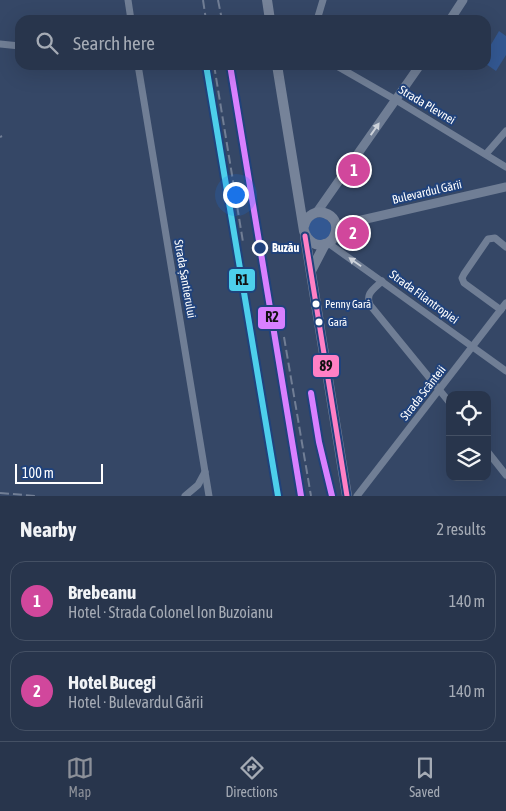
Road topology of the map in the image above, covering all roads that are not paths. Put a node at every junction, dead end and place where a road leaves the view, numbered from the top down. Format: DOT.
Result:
graph roads {
  1 [pos="128,0"];
  2 [pos="267,0"];
  3 [pos="323,0"];
  4 [pos="463,0"];
  5 [pos="130,15"];
  6 [pos="269,15"];
  7 [pos="318,15"];
  8 [pos="453,15"];
  9 [pos="0,44"];
  10 [pos="15,46"];
  11 [pos="139,70"];
  12 [pos="279,70"];
  13 [pos="344,70"];
  14 [pos="417,70"];
  15 [pos="396,100"];
  16 [pos="506,131"];
  17 [pos="486,154"];
  18 [pos="506,167"];
  19 [pos="506,187"];
  20 [pos="298,194"];
  21 [pos="316,212"];
  22 [pos="334,220"];
  23 [pos="353,222"];
  24 [pos="304,231"];
  25 [pos="336,232"];
  26 [pos="326,244"];
  27 [pos="506,247"];
  28 [pos="311,271"];
  29 [pos="382,281"];
  30 [pos="506,303"];
  31 [pos="501,310"];
  32 [pos="473,347"];
  33 [pos="506,371"];
  34 [pos="440,390"];
  35 [pos="446,398"];
  36 [pos="491,456"];
  37 [pos="206,471"];
  38 [pos="506,475"];
  39 [pos="185,496"];
  40 [pos="209,496"];
  41 [pos="347,496"];
  42 [pos="357,496"];
  1 -- 5 [label="street"];
  2 -- 6 [label="main road"];
  3 -- 7 [label="street"];
  4 -- 8 [label="street"];
  9 -- 10 [label="street"];
  11 -- 37 [label="street, Strada Șantierului"];
  12 -- 20 [label="main road"];
  13 -- 15 [label="street, Strada Plevnei"];
  14 -- 15 [label="street"];
  15 -- 17 [label="street, Strada Plevnei"];
  21 -- 15 [label="street, one-way"];
  16 -- 17 [label="street"];
  17 -- 18 [label="street, Strada Plevnei"];
  19 -- 23 [label="street, Bulevardul Gării"];
  20 -- 21 [label="main road"];
  20 -- 24 [label="main road"];
  21 -- 22 [label="main road"];
  21 -- 24 [label="main road"];
  22 -- 23 [label="street, Bulevardul Gării"];
  22 -- 25 [label="main road"];
  23 -- 25 [label="street, Bulevardul Gării"];
  24 -- 26 [label="main road"];
  24 -- 28 [label="main road"];
  25 -- 26 [label="main road"];
  26 -- 28 [label="main road"];
  29 -- 26 [label="street, Strada Filantropiei, one-way"];
  27 -- 31 [label="street"];
  28 -- 41 [label="main road"];
  29 -- 32 [label="street, Strada Filantropiei"];
  29 -- 34 [label="street"];
  30 -- 31 [label="street, Strada Scânteii"];
  31 -- 32 [label="street, Strada Scânteii"];
  32 -- 33 [label="street, Strada Filantropiei"];
  32 -- 34 [label="street, Strada Scânteii"];
  34 -- 35 [label="street"];
  34 -- 42 [label="street, Strada Scânteii"];
  36 -- 38 [label="street"];
  37 -- 39 [label="street"];
  37 -- 40 [label="street, Strada Șantierului"];
}
